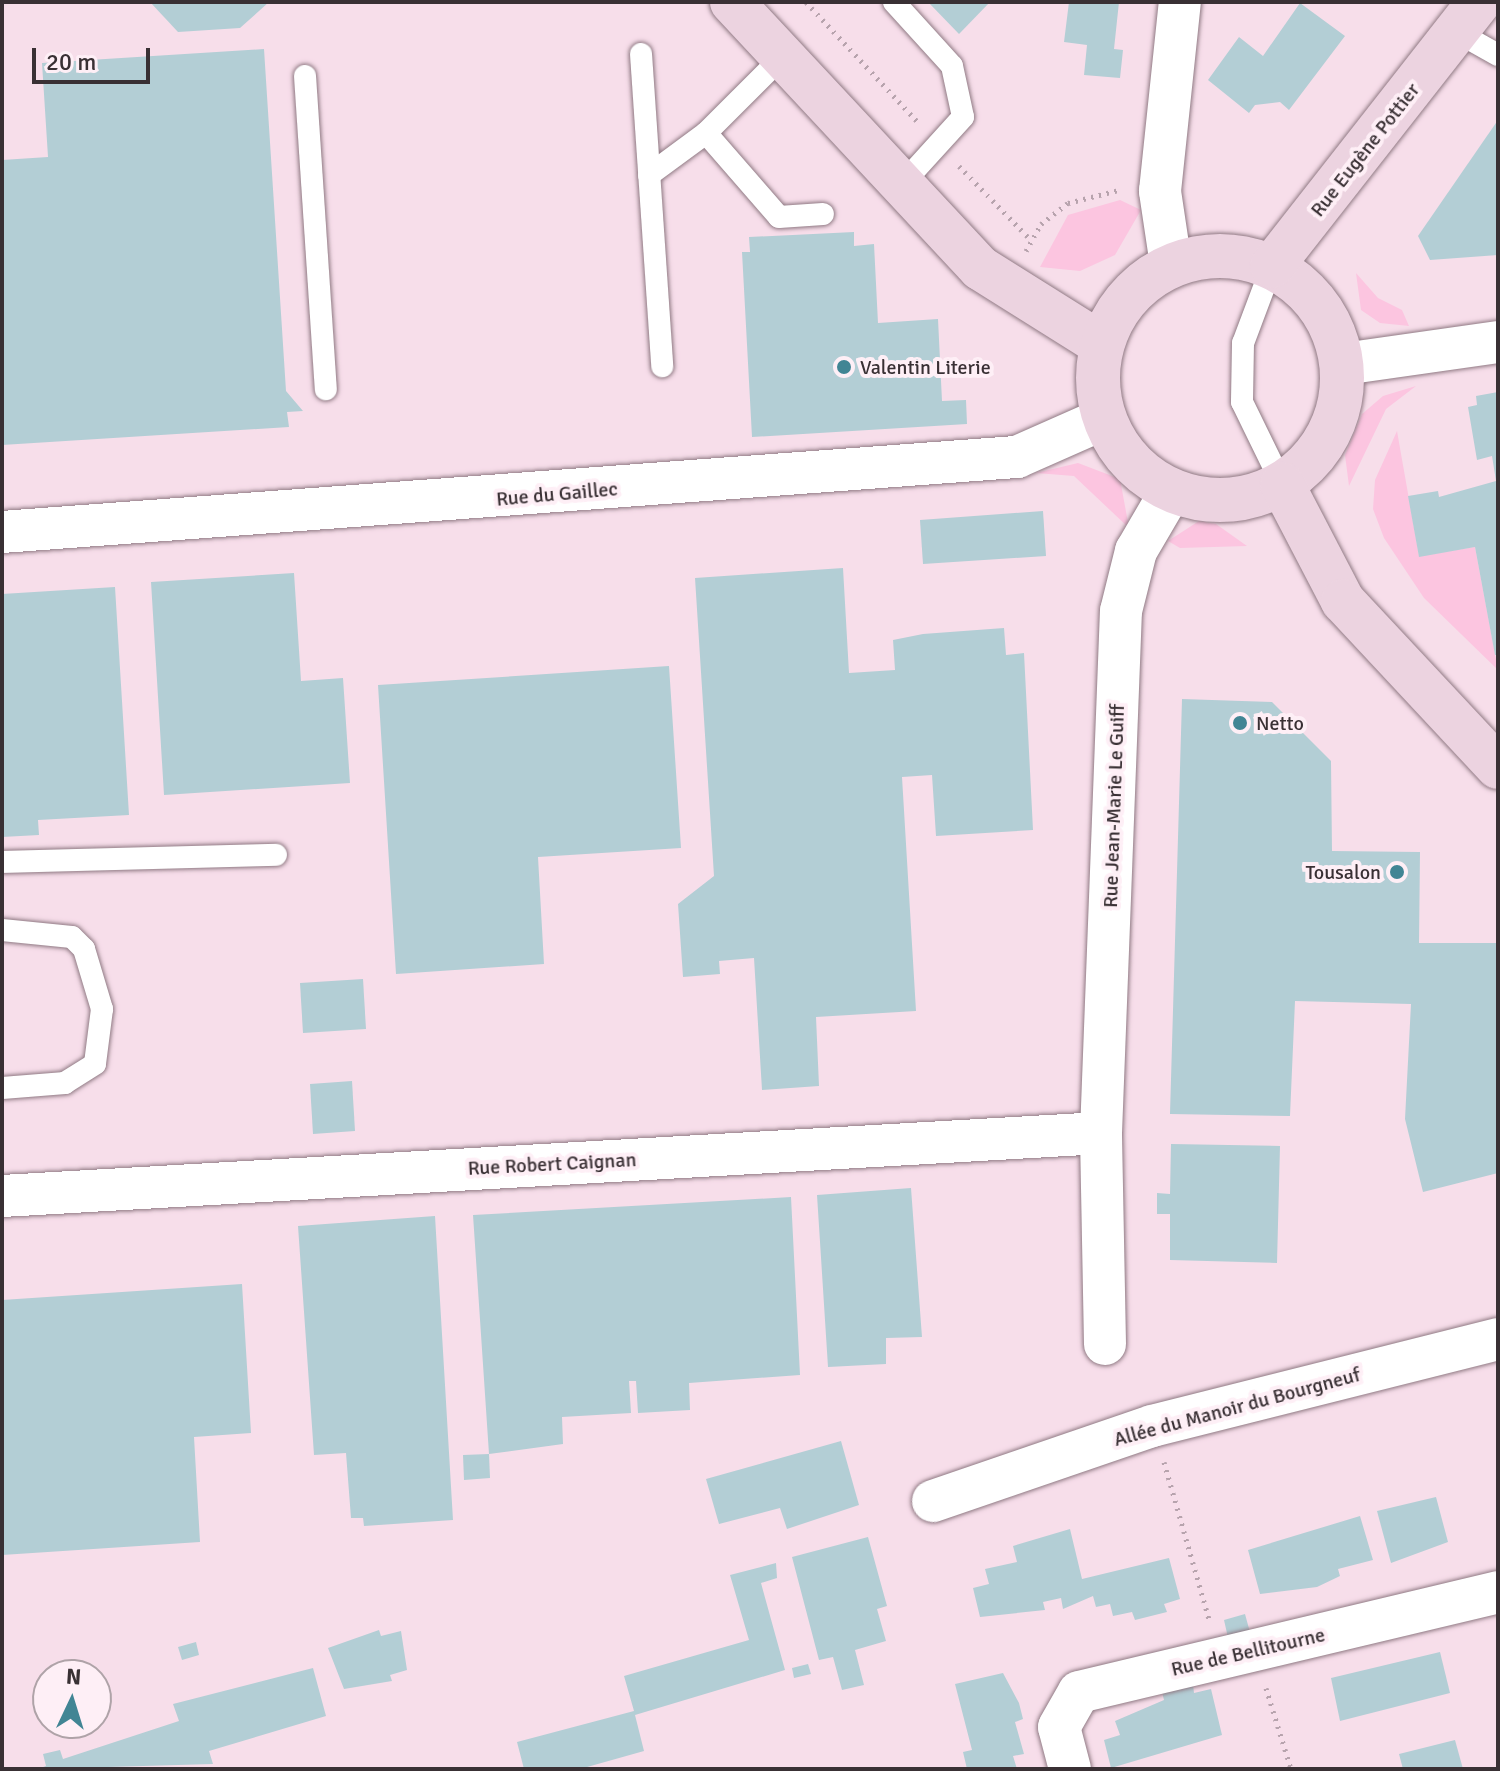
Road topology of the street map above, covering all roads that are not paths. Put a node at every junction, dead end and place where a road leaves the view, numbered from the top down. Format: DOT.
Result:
graph roads {
  1 [pos="732,2"];
  2 [pos="894,2"];
  3 [pos="1180,2"];
  4 [pos="1468,12"];
  5 [pos="641,54"];
  6 [pos="1498,55"];
  7 [pos="783,56"];
  8 [pos="305,76"];
  9 [pos="706,133"];
  10 [pos="649,175"];
  11 [pos="902,184"];
  12 [pos="823,214"];
  13 [pos="1171,265"];
  14 [pos="1272,266"];
  15 [pos="1498,342"];
  16 [pos="1101,344"];
  17 [pos="1343,364"];
  18 [pos="662,366"];
  19 [pos="326,389"];
  20 [pos="1103,419"];
  21 [pos="1282,484"];
  22 [pos="1171,491"];
  23 [pos="2,532"];
  24 [pos="1498,767"];
  25 [pos="276,855"];
  26 [pos="2,862"];
  27 [pos="2,930"];
  28 [pos="2,1088"];
  29 [pos="1101,1133"];
  30 [pos="2,1196"];
  31 [pos="1498,1339"];
  32 [pos="1105,1344"];
  33 [pos="933,1501"];
  34 [pos="1498,1592"];
  35 [pos="1070,1769"];
  1 -- 7 [label="main road"];
  2 -- 11 [label="lane"];
  3 -- 13 [label="street"];
  4 -- 6 [label="lane"];
  4 -- 14 [label="main road, Rue Eugène Pottier"];
  5 -- 10 [label="lane"];
  7 -- 9 [label="lane"];
  7 -- 11 [label="main road"];
  8 -- 19 [label="lane"];
  9 -- 10 [label="lane"];
  9 -- 12 [label="lane"];
  10 -- 18 [label="lane"];
  11 -- 16 [label="main road"];
  13 -- 14 [label="main road"];
  13 -- 16 [label="main road"];
  14 -- 17 [label="main road"];
  14 -- 21 [label="lane"];
  15 -- 17 [label="street"];
  16 -- 20 [label="main road"];
  17 -- 21 [label="main road"];
  20 -- 22 [label="main road"];
  20 -- 23 [label="street, Rue du Gaillec"];
  21 -- 22 [label="main road"];
  21 -- 24 [label="main road"];
  22 -- 29 [label="street, Rue Jean-Marie Le Guiff"];
  25 -- 26 [label="lane"];
  27 -- 28 [label="lane"];
  29 -- 30 [label="street, Rue Robert Caignan"];
  29 -- 32 [label="street, Rue Jean-Marie Le Guiff"];
  31 -- 33 [label="street, Allée du Manoir du Bourgneuf"];
  34 -- 35 [label="street, Rue de Bellitourne"];
}
